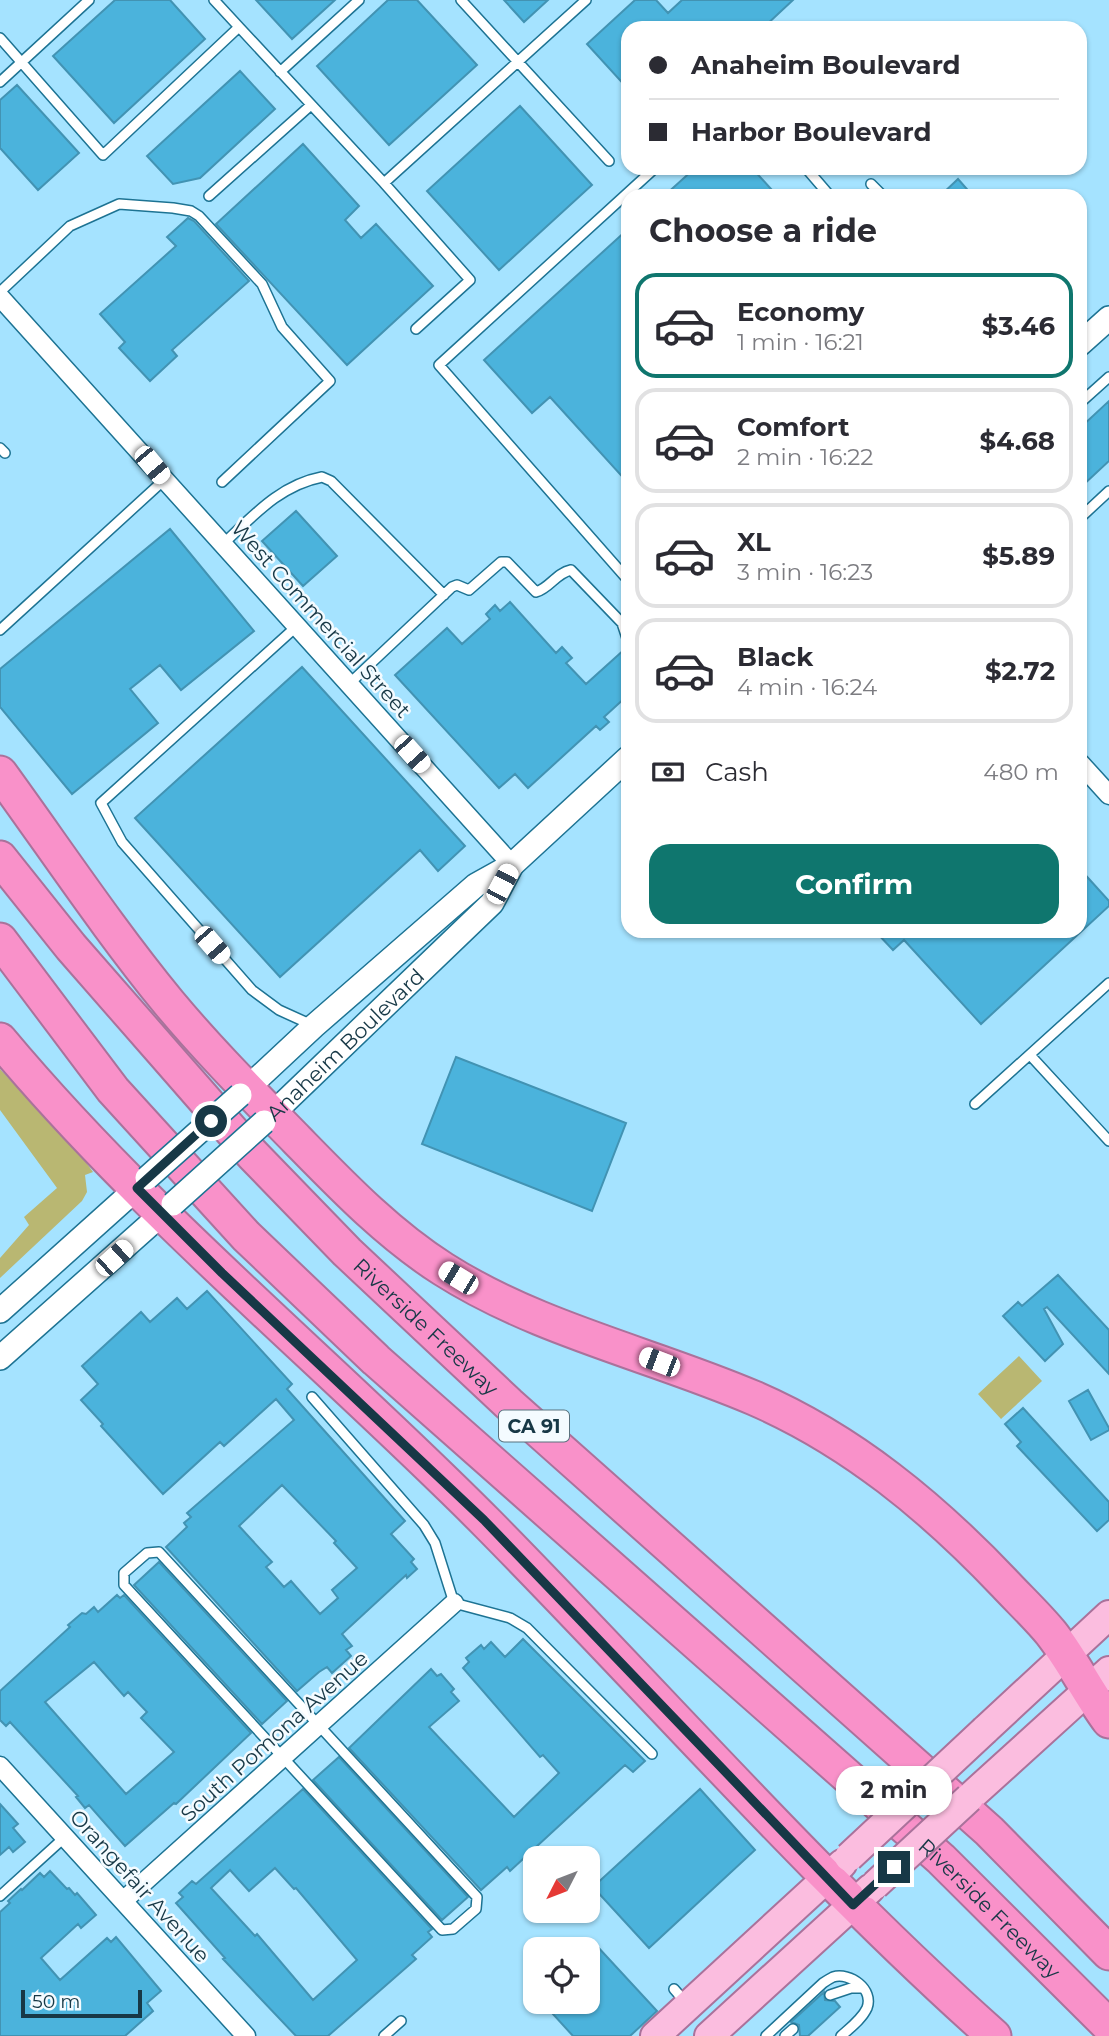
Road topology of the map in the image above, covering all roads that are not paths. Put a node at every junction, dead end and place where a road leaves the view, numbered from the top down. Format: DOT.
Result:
graph roads {
  1 [pos="89,0"];
  2 [pos="359,0"];
  3 [pos="461,0"];
  4 [pos="586,0"];
  5 [pos="219,2"];
  6 [pos="239,27"];
  7 [pos="0,38"];
  8 [pos="22,62"];
  9 [pos="518,62"];
  10 [pos="280,72"];
  11 [pos="0,82"];
  12 [pos="311,105"];
  13 [pos="609,161"];
  14 [pos="646,175"];
  15 [pos="812,175"];
  16 [pos="384,183"];
  17 [pos="871,184"];
  18 [pos="631,189"];
  19 [pos="824,189"];
  20 [pos="876,189"];
  21 [pos="209,196"];
  22 [pos="621,198"];
  23 [pos="0,294"];
  24 [pos="1109,318"];
  25 [pos="416,329"];
  26 [pos="1087,338"];
  27 [pos="1109,377"];
  28 [pos="1087,397"];
  29 [pos="164,480"];
  30 [pos="222,482"];
  31 [pos="1109,491"];
  32 [pos="1087,511"];
  33 [pos="222,544"];
  34 [pos="621,572"];
  35 [pos="444,595"];
  36 [pos="621,622"];
  37 [pos="297,626"];
  38 [pos="0,630"];
  39 [pos="349,684"];
  40 [pos="621,764"];
  41 [pos="1087,771"];
  42 [pos="0,774"];
  43 [pos="1109,795"];
  44 [pos="0,858"];
  45 [pos="512,865"];
  46 [pos="0,940"];
  47 [pos="1109,983"];
  48 [pos="314,1026"];
  49 [pos="0,1040"];
  50 [pos="1030,1055"];
  51 [pos="244,1092"];
  52 [pos="975,1104"];
  53 [pos="268,1118"];
  54 [pos="1109,1142"];
  55 [pos="142,1183"];
  56 [pos="168,1209"];
  57 [pos="1,1309"];
  58 [pos="0,1358"];
  59 [pos="312,1397"];
  60 [pos="454,1604"];
  61 [pos="1109,1615"];
  62 [pos="1066,1654"];
  63 [pos="1099,1680"];
  64 [pos="1109,1721"];
  65 [pos="319,1726"];
  66 [pos="652,1755"];
  67 [pos="283,1758"];
  68 [pos="0,1766"];
  69 [pos="65,1837"];
  70 [pos="838,1867"];
  71 [pos="864,1895"];
  72 [pos="0,1896"];
  73 [pos="123,1902"];
  74 [pos="1109,1953"];
  75 [pos="863,1988"];
  76 [pos="830,1995"];
  77 [pos="401,2021"];
  78 [pos="1109,2026"];
  79 [pos="724,2027"];
  80 [pos="793,2029"];
  81 [pos="246,2036"];
  82 [pos="384,2036"];
  83 [pos="654,2036"];
  84 [pos="766,2036"];
  85 [pos="785,2036"];
  86 [pos="841,2036"];
  87 [pos="994,2036"];
  1 -- 8 [label="lane"];
  2 -- 10 [label="lane"];
  3 -- 9 [label="lane"];
  4 -- 9 [label="lane"];
  5 -- 6 [label="lane"];
  6 -- 8 [label="lane"];
  6 -- 10 [label="lane"];
  7 -- 8 [label="lane"];
  8 -- 11 [label="lane"];
  9 -- 13 [label="lane"];
  9 -- 16 [label="lane"];
  10 -- 12 [label="lane"];
  12 -- 16 [label="lane"];
  12 -- 21 [label="lane"];
  14 -- 18 [label="lane"];
  15 -- 19 [label="lane"];
  16 -- 25 [label="lane"];
  17 -- 20 [label="lane"];
  22 -- 34 [label="lane"];
  23 -- 29 [label="street, West Commercial Street"];
  23 -- 30 [label="lane"];
  24 -- 26 [label="street"];
  27 -- 28 [label="lane"];
  29 -- 33 [label="street, West Commercial Street"];
  29 -- 38 [label="lane"];
  31 -- 32 [label="lane"];
  33 -- 35 [label="lane"];
  33 -- 37 [label="street, West Commercial Street"];
  35 -- 36 [label="lane"];
  35 -- 39 [label="lane"];
  37 -- 39 [label="street, West Commercial Street"];
  37 -- 48 [label="lane"];
  39 -- 45 [label="street, West Commercial Street"];
  40 -- 45 [label="street, Anaheim Boulevard"];
  41 -- 43 [label="street"];
  42 -- 51 [label="highway"];
  44 -- 74 [label="highway, Riverside Freeway / CA 91"];
  45 -- 48 [label="street, Anaheim Boulevard"];
  45 -- 53 [label="street, Anaheim Boulevard"];
  46 -- 78 [label="highway, Riverside Freeway / CA 91"];
  47 -- 50 [label="lane"];
  48 -- 51 [label="street, Anaheim Boulevard"];
  49 -- 55 [label="highway"];
  50 -- 52 [label="lane"];
  50 -- 54 [label="lane"];
  51 -- 53 [label="highway"];
  51 -- 55 [label="street, Anaheim Boulevard, bridge"];
  53 -- 56 [label="street, Anaheim Boulevard, bridge"];
  53 -- 62 [label="highway"];
  55 -- 56 [label="highway"];
  55 -- 57 [label="street, Anaheim Boulevard"];
  56 -- 58 [label="street, Anaheim Boulevard"];
  56 -- 70 [label="highway"];
  59 -- 60 [label="lane"];
  60 -- 65 [label="street, South Pomona Avenue"];
  60 -- 66 [label="lane"];
  61 -- 62 [label="main road"];
  62 -- 63 [label="highway"];
  62 -- 70 [label="main road, bridge"];
  63 -- 64 [label="highway"];
  63 -- 71 [label="main road, bridge"];
  65 -- 67 [label="street, South Pomona Avenue"];
  65 -- 67 [label="lane"];
  65 -- 67 [label="lane"];
  67 -- 73 [label="street, South Pomona Avenue"];
  68 -- 69 [label="street, Orangefair Avenue"];
  69 -- 72 [label="lane"];
  69 -- 73 [label="street, Orangefair Avenue"];
  70 -- 71 [label="highway"];
  70 -- 83 [label="main road"];
  71 -- 79 [label="main road"];
  71 -- 87 [label="highway"];
  73 -- 81 [label="street, Orangefair Avenue"];
  75 -- 76 [label="lane"];
  75 -- 84 [label="lane"];
  75 -- 86 [label="lane"];
  77 -- 82 [label="lane"];
  80 -- 85 [label="lane"];
}
